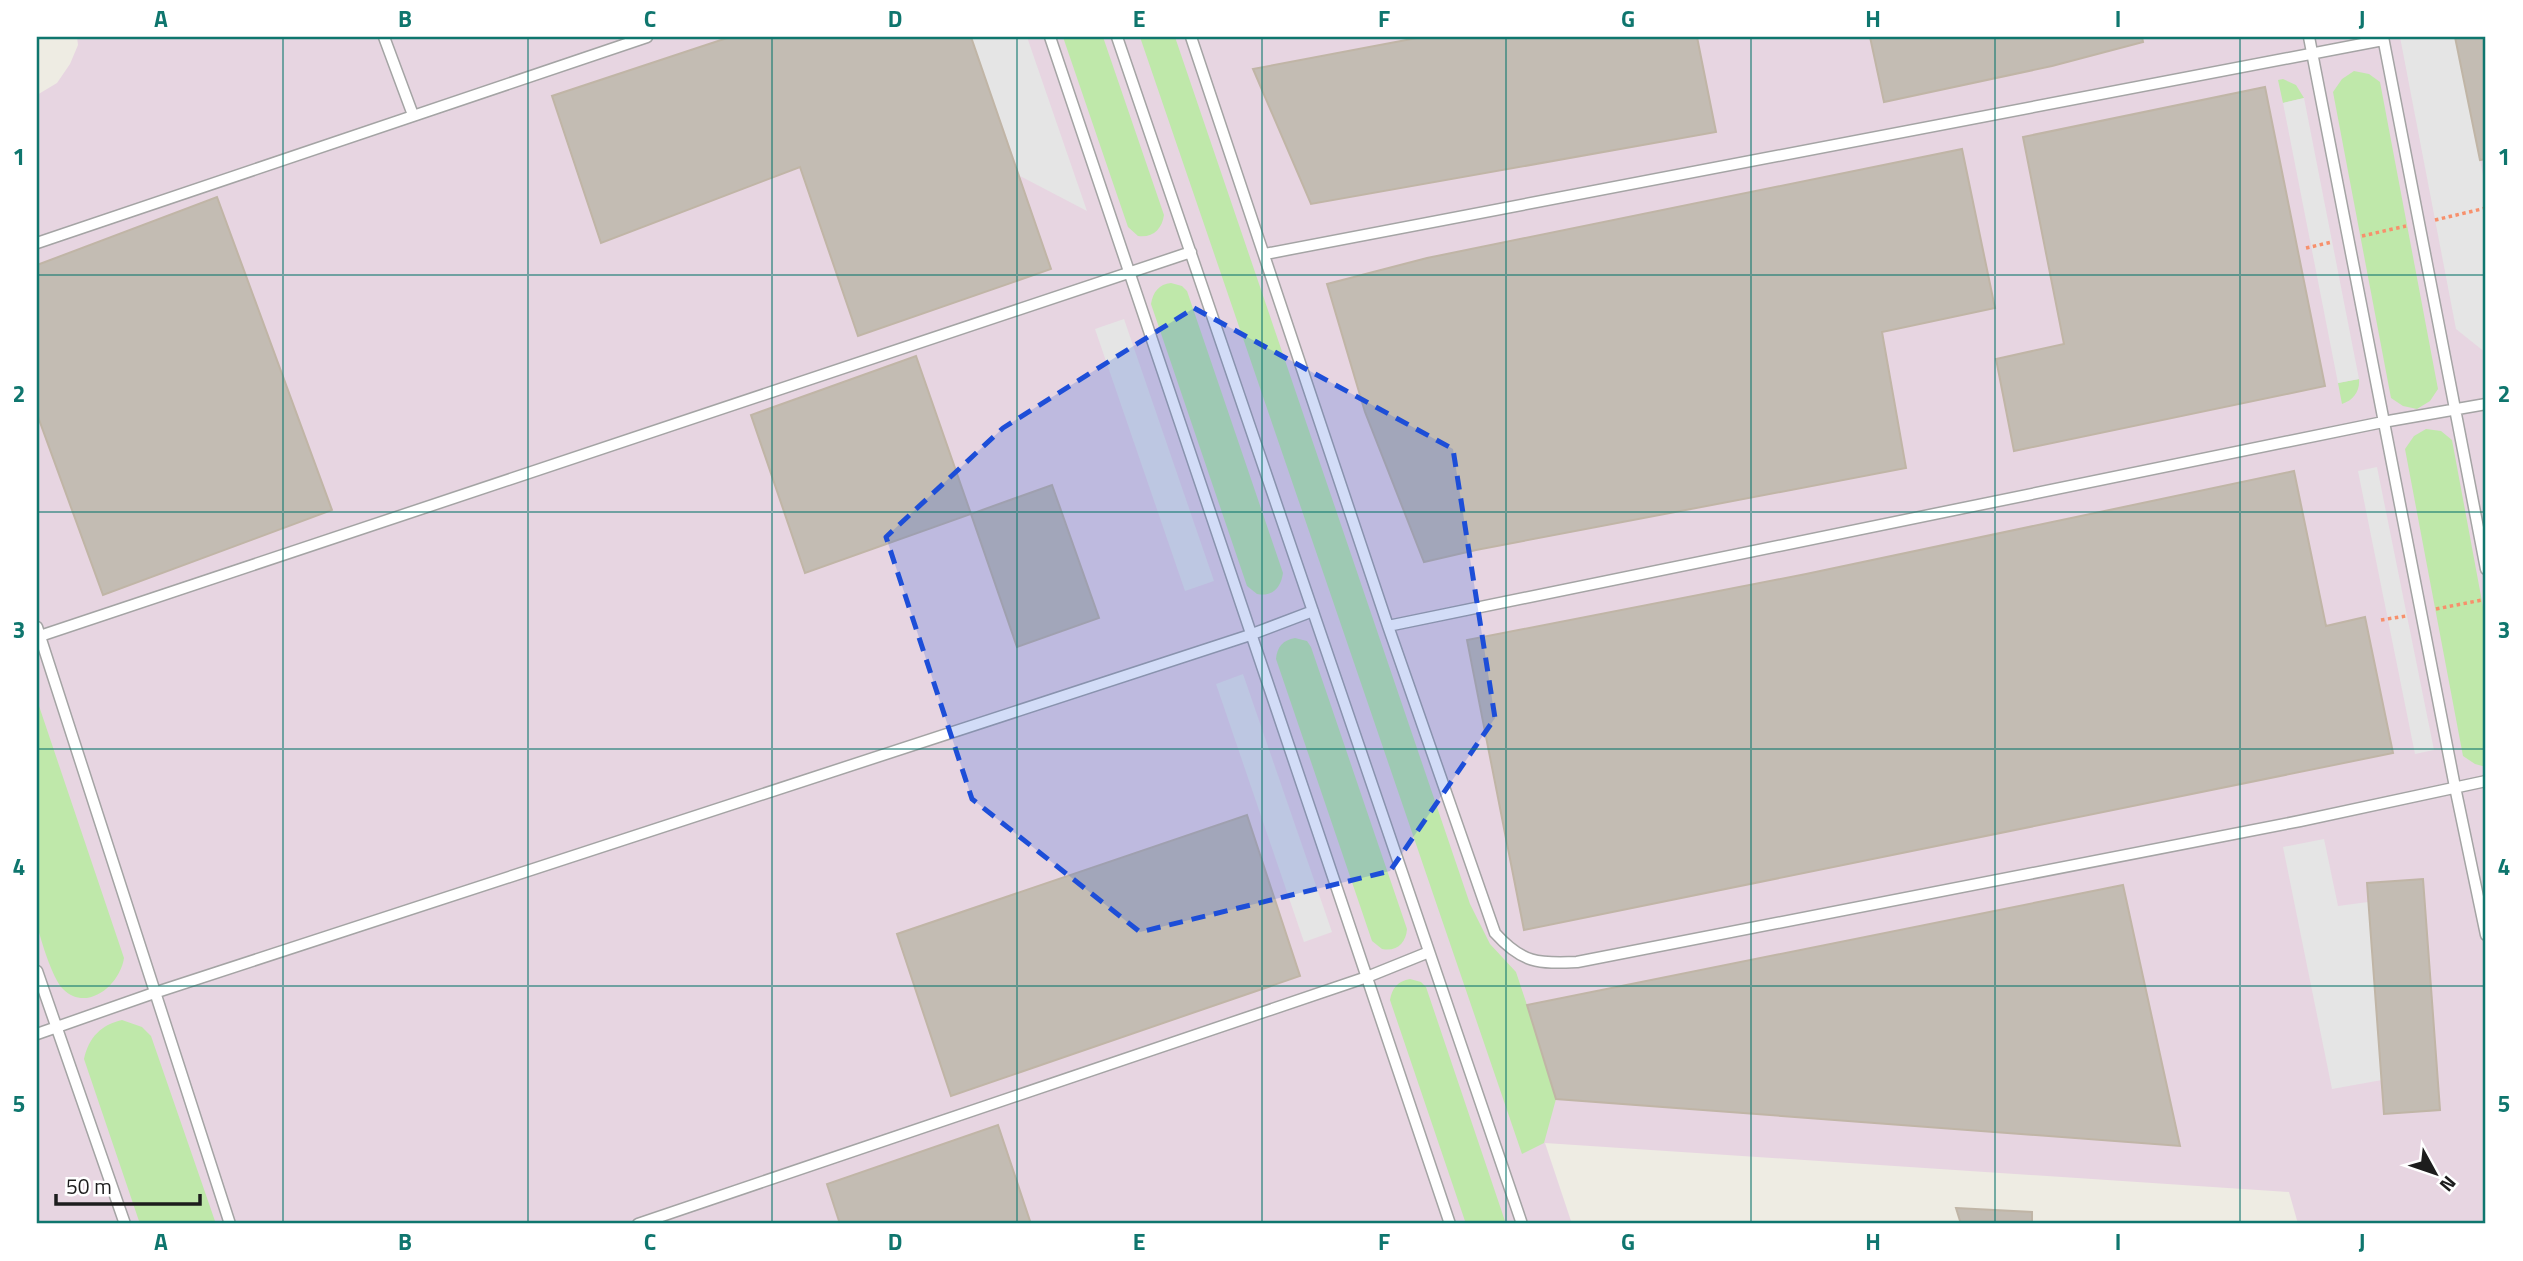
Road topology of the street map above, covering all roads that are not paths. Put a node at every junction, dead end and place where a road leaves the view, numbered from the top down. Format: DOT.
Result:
graph roads {
  1 [pos="384,37"];
  2 [pos="647,37"];
  3 [pos="1050,37"];
  4 [pos="1117,37"];
  5 [pos="1191,37"];
  6 [pos="2309,37"];
  7 [pos="2383,38"];
  8 [pos="2313,53"];
  9 [pos="413,115"];
  10 [pos="37,243"];
  11 [pos="1191,252"];
  12 [pos="1265,254"];
  13 [pos="1129,271"];
  14 [pos="2486,404"];
  15 [pos="2455,410"];
  16 [pos="2383,422"];
  17 [pos="2486,569"];
  18 [pos="1313,611"];
  19 [pos="1388,625"];
  20 [pos="38,634"];
  21 [pos="1251,635"];
  22 [pos="2486,781"];
  23 [pos="2455,787"];
  24 [pos="2486,935"];
  25 [pos="1429,952"];
  26 [pos="37,971"];
  27 [pos="1367,977"];
  28 [pos="154,993"];
  29 [pos="56,1027"];
  30 [pos="37,1034"];
  31 [pos="125,1224"];
  32 [pos="230,1224"];
  33 [pos="638,1224"];
  34 [pos="1450,1224"];
  35 [pos="1522,1224"];
  1 -- 9 [label="lane"];
  2 -- 9 [label="lane"];
  3 -- 13 [label="lane"];
  4 -- 11 [label="lane"];
  5 -- 12 [label="lane"];
  6 -- 8 [label="lane"];
  7 -- 8 [label="lane"];
  7 -- 15 [label="lane"];
  8 -- 12 [label="lane"];
  8 -- 16 [label="lane"];
  9 -- 10 [label="lane"];
  11 -- 13 [label="lane"];
  11 -- 18 [label="lane"];
  12 -- 19 [label="lane"];
  13 -- 20 [label="lane"];
  13 -- 21 [label="lane"];
  14 -- 15 [label="lane"];
  15 -- 16 [label="lane"];
  15 -- 17 [label="lane"];
  16 -- 19 [label="lane"];
  16 -- 23 [label="lane"];
  18 -- 21 [label="lane"];
  18 -- 25 [label="lane"];
  19 -- 23 [label="lane"];
  20 -- 28 [label="lane"];
  21 -- 27 [label="lane"];
  21 -- 28 [label="lane"];
  22 -- 23 [label="lane"];
  23 -- 24 [label="lane"];
  25 -- 27 [label="lane"];
  25 -- 35 [label="lane"];
  26 -- 29 [label="lane"];
  27 -- 33 [label="lane"];
  27 -- 34 [label="lane"];
  28 -- 29 [label="lane"];
  28 -- 32 [label="lane"];
  29 -- 30 [label="lane"];
  29 -- 31 [label="lane"];
}
